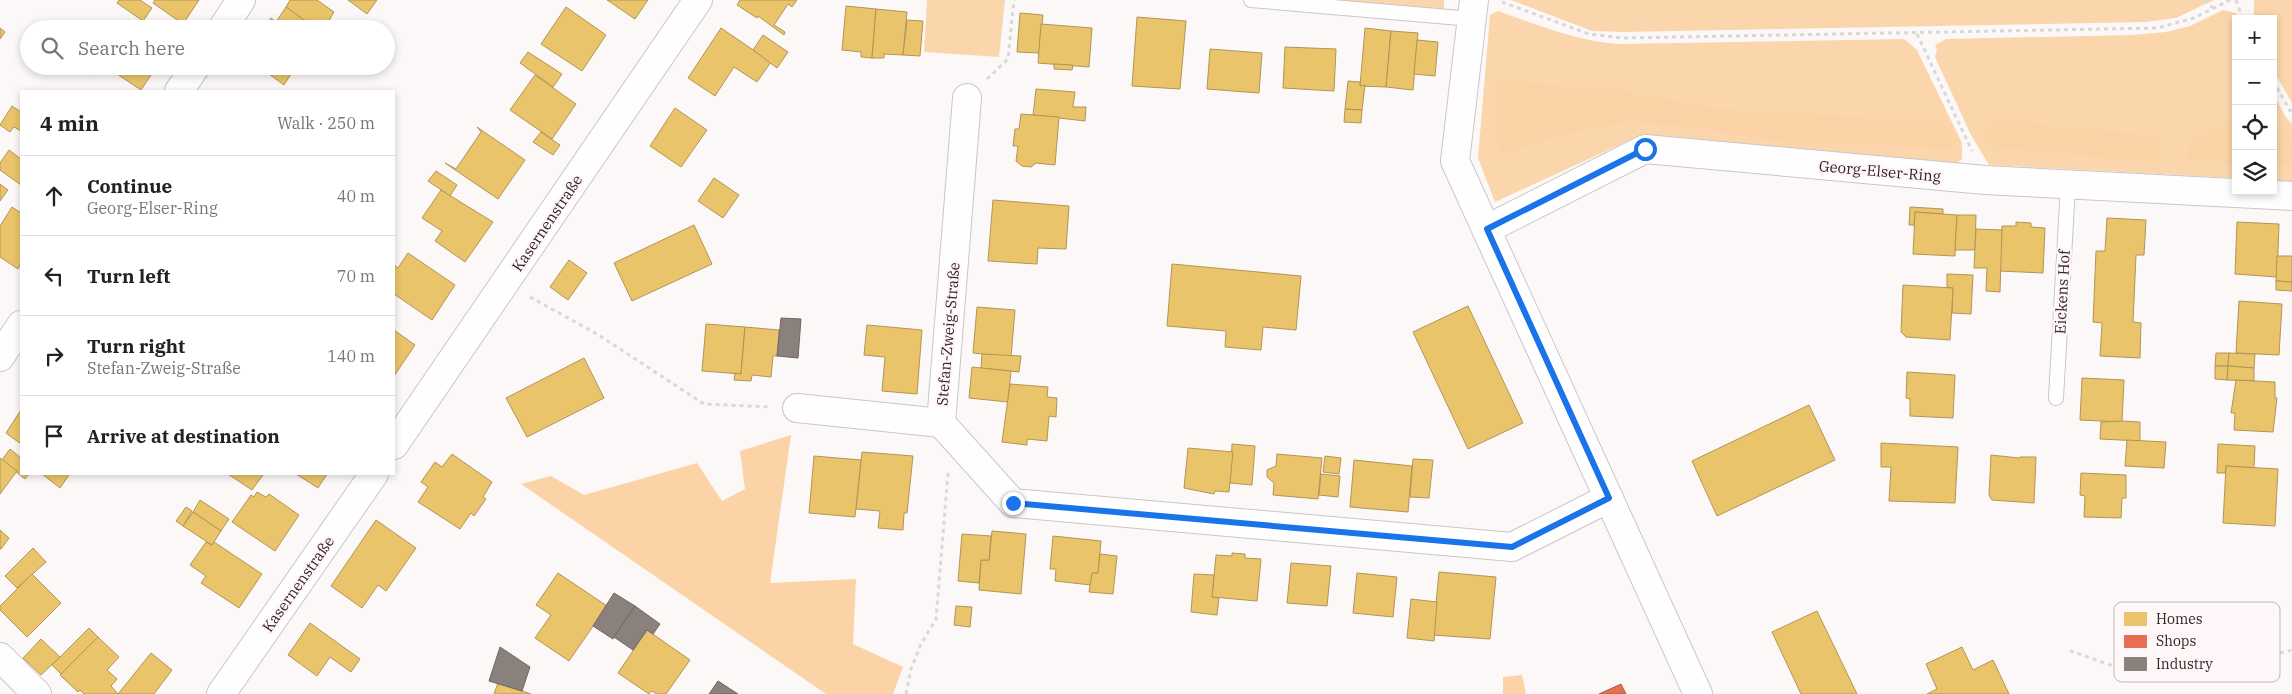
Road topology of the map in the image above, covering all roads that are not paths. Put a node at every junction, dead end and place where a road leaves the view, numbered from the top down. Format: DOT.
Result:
graph roads {
  1 [pos="241,0"];
  2 [pos="698,0"];
  3 [pos="1251,0"];
  4 [pos="1473,9"];
  5 [pos="228,20"];
  6 [pos="190,75"];
  7 [pos="180,90"];
  8 [pos="967,98"];
  9 [pos="2068,186"];
  10 [pos="2292,196"];
  11 [pos="1487,229"];
  12 [pos="20,326"];
  13 [pos="0,356"];
  14 [pos="2056,398"];
  15 [pos="797,408"];
  16 [pos="941,423"];
  17 [pos="395,444"];
  18 [pos="373,475"];
  19 [pos="1609,498"];
  20 [pos="0,657"];
  21 [pos="37,694"];
  22 [pos="222,694"];
  23 [pos="1698,694"];
  1 -- 5 [label="street"];
  2 -- 17 [label="street, Kasernenstraße"];
  3 -- 4 [label="lane"];
  4 -- 11 [label="street"];
  6 -- 7 [label="street"];
  8 -- 16 [label="street, Stefan-Zweig-Straße"];
  9 -- 10 [label="street, Georg-Elser-Ring"];
  9 -- 11 [label="street, Georg-Elser-Ring"];
  9 -- 14 [label="lane, Eickens Hof"];
  11 -- 19 [label="street"];
  12 -- 13 [label="street"];
  15 -- 16 [label="street"];
  16 -- 19 [label="street, Stefan-Zweig-Straße"];
  18 -- 22 [label="street, Kasernenstraße"];
  19 -- 23 [label="street"];
  20 -- 21 [label="street"];
}
